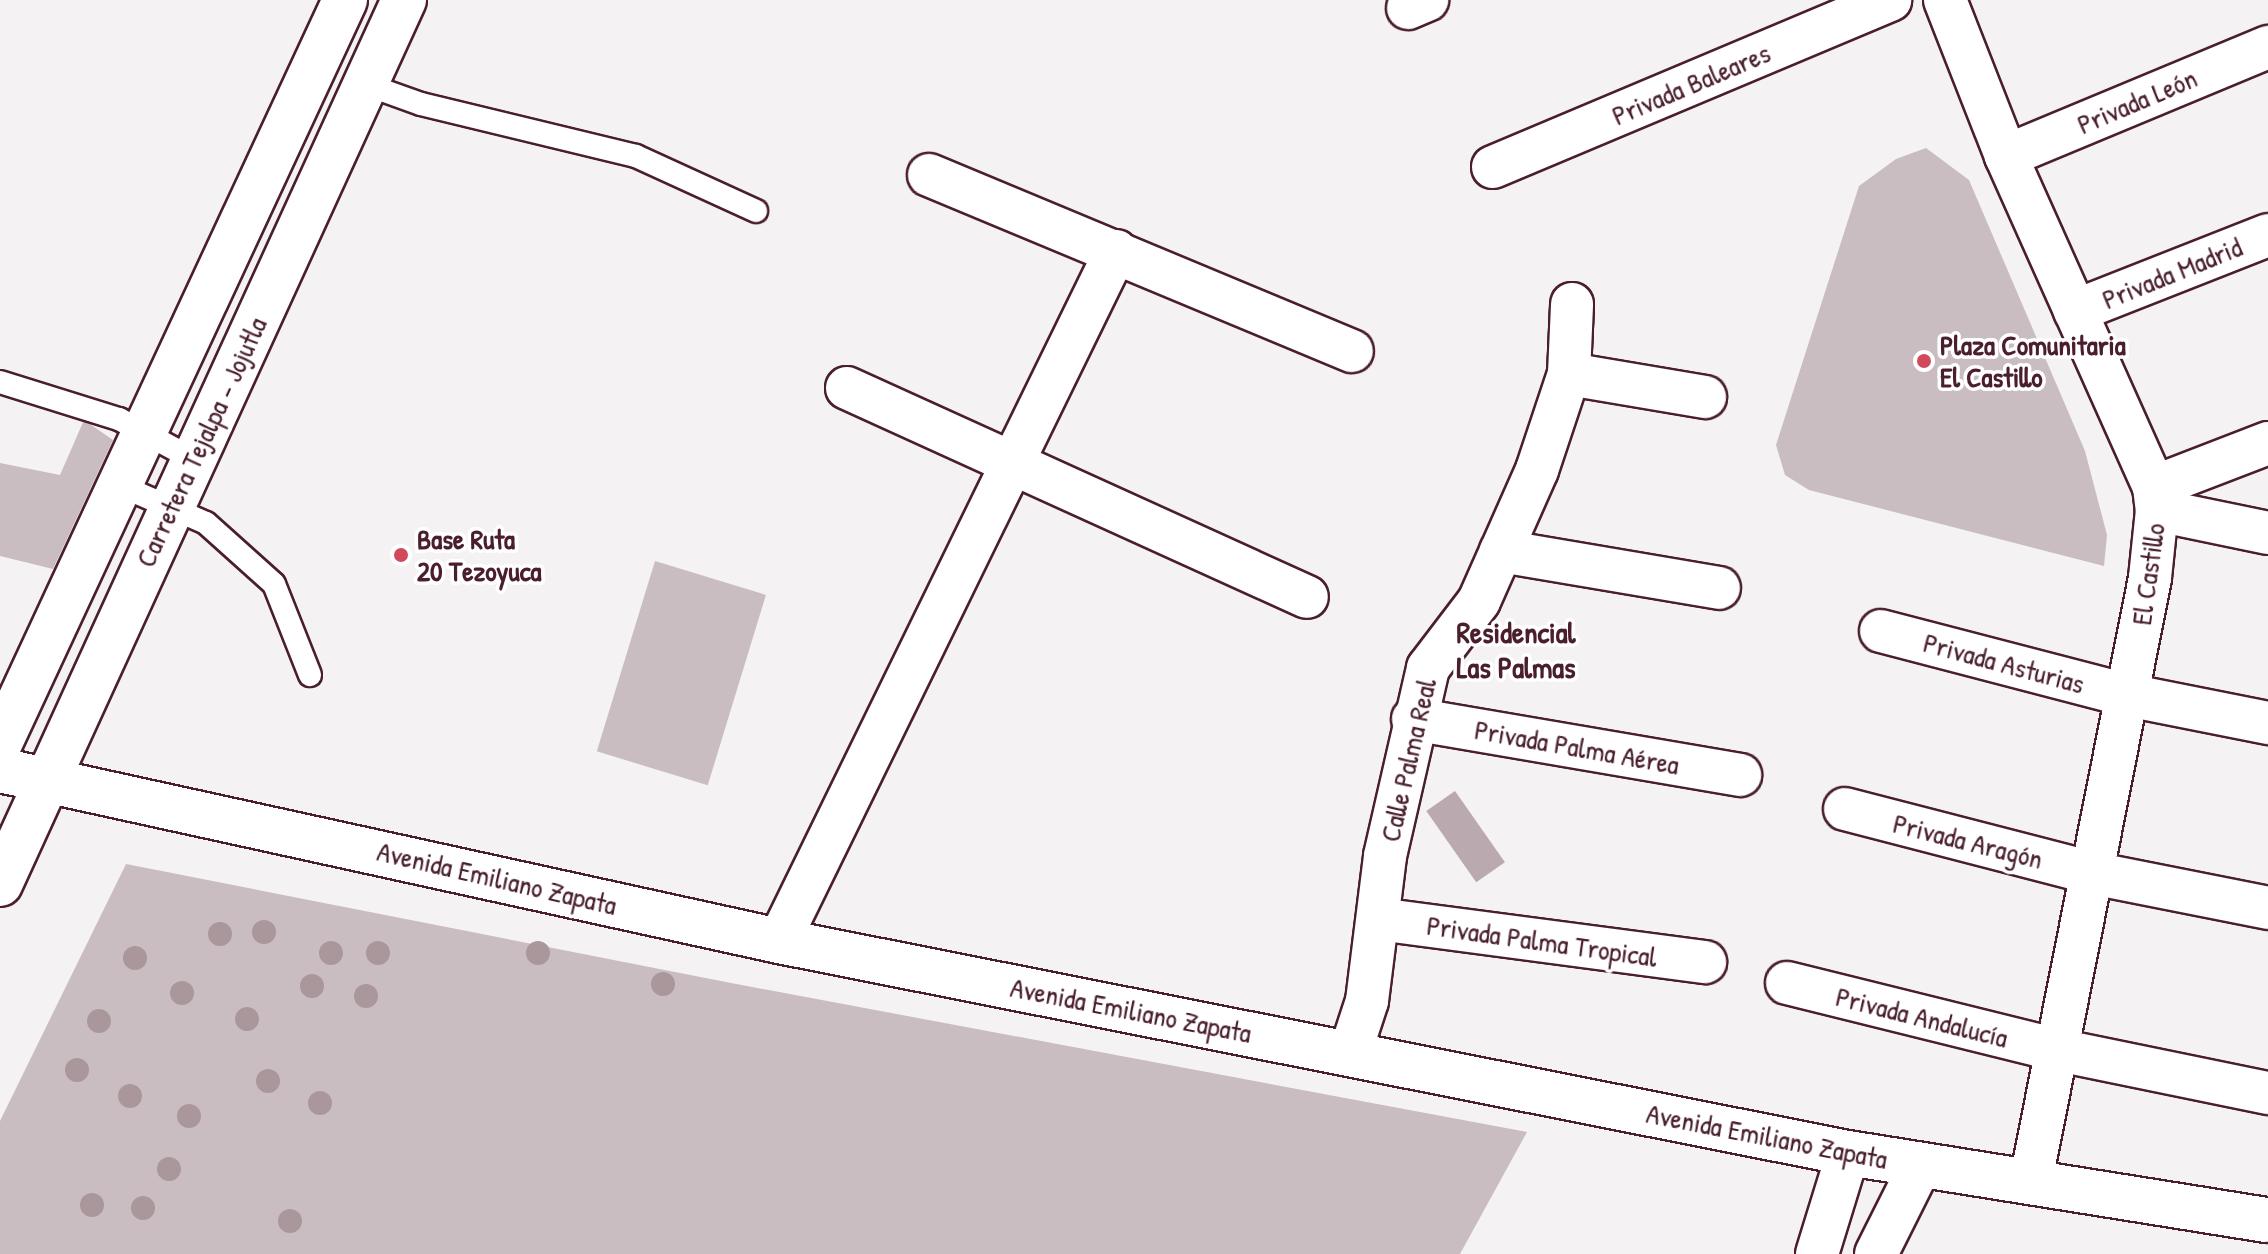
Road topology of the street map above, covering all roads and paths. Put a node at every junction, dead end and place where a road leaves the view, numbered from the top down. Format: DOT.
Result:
graph roads {
  1 [pos="345,0"];
  2 [pos="404,0"];
  3 [pos="1890,0"];
  4 [pos="1945,0"];
  5 [pos="2268,47"];
  6 [pos="365,84"];
  7 [pos="2006,156"];
  8 [pos="1493,167"];
  9 [pos="929,175"];
  10 [pos="756,211"];
  11 [pos="2268,235"];
  12 [pos="1116,251"];
  13 [pos="1572,304"];
  14 [pos="2075,311"];
  15 [pos="1352,351"];
  16 [pos="1569,374"];
  17 [pos="0,382"];
  18 [pos="847,388"];
  19 [pos="1705,397"];
  20 [pos="145,432"];
  21 [pos="2268,443"];
  22 [pos="193,459"];
  23 [pos="1012,463"];
  24 [pos="119,485"];
  25 [pos="2156,498"];
  26 [pos="171,507"];
  27 [pos="2268,533"];
  28 [pos="1501,551"];
  29 [pos="1719,588"];
  30 [pos="1307,597"];
  31 [pos="1881,631"];
  32 [pos="310,675"];
  33 [pos="2127,695"];
  34 [pos="1413,719"];
  35 [pos="2268,723"];
  36 [pos="0,743"];
  37 [pos="0,770"];
  38 [pos="1740,775"];
  39 [pos="47,778"];
  40 [pos="1845,809"];
  41 [pos="2092,873"];
  42 [pos="0,884"];
  43 [pos="2268,908"];
  44 [pos="1378,919"];
  45 [pos="779,941"];
  46 [pos="1705,962"];
  47 [pos="1787,983"];
  48 [pos="2058,1050"];
  49 [pos="1350,1053"];
  50 [pos="2268,1093"];
  51 [pos="1848,1153"];
  52 [pos="1920,1166"];
  53 [pos="2031,1180"];
  54 [pos="2268,1220"];
  55 [pos="1824,1236"];
  56 [pos="1882,1243"];
  1 -- 20 [label="street, Carretera Tejalpa - Jojutla"];
  2 -- 6 [label="street, Carretera Tejalpa - Jojutla"];
  3 -- 8 [label="street, Privada Baleares"];
  4 -- 7 [label="street, El Castillo"];
  5 -- 7 [label="street, Privada León"];
  6 -- 10 [label="lane"];
  6 -- 22 [label="street, Carretera Tejalpa - Jojutla"];
  7 -- 14 [label="street, El Castillo"];
  9 -- 12 [label="street"];
  11 -- 14 [label="street, Privada Madrid"];
  12 -- 15 [label="street"];
  12 -- 23 [label="street"];
  13 -- 16 [label="street, Calle Palma Real"];
  14 -- 25 [label="street, El Castillo"];
  16 -- 19 [label="street"];
  16 -- 28 [label="street, Calle Palma Real"];
  17 -- 20 [label="lane"];
  18 -- 23 [label="street"];
  20 -- 22 [label="lane"];
  20 -- 24 [label="street, Carretera Tejalpa - Jojutla"];
  21 -- 25 [label="street"];
  22 -- 26 [label="street, Carretera Tejalpa - Jojutla"];
  23 -- 30 [label="street"];
  23 -- 45 [label="street"];
  24 -- 26 [label="lane"];
  24 -- 36 [label="street, Carretera Tejalpa - Jojutla"];
  25 -- 27 [label="street"];
  25 -- 33 [label="street, El Castillo"];
  26 -- 32 [label="lane"];
  26 -- 39 [label="street, Carretera Tejalpa - Jojutla"];
  28 -- 29 [label="street"];
  28 -- 34 [label="street, Calle Palma Real"];
  31 -- 33 [label="street, Privada Asturias"];
  33 -- 35 [label="street, Privada Asturias"];
  33 -- 41 [label="street, El Castillo"];
  34 -- 38 [label="street, Privada Palma Aérea"];
  34 -- 44 [label="street, Calle Palma Real"];
  37 -- 39 [label="street, Avenida Emiliano Zapata"];
  39 -- 42 [label="street, Carretera Tejalpa - Jojutla"];
  39 -- 45 [label="street, Avenida Emiliano Zapata"];
  40 -- 41 [label="street, Privada Aragón"];
  41 -- 43 [label="street, Privada Aragón"];
  41 -- 48 [label="street, El Castillo"];
  44 -- 46 [label="street, Privada Palma Tropical"];
  44 -- 49 [label="street, Calle Palma Real"];
  45 -- 49 [label="street, Avenida Emiliano Zapata"];
  47 -- 48 [label="street, Privada Andalucía"];
  48 -- 50 [label="street, Privada Andalucía"];
  48 -- 53 [label="street, El Castillo"];
  49 -- 51 [label="street, Avenida Emiliano Zapata"];
  51 -- 52 [label="street, Avenida Emiliano Zapata"];
  51 -- 55 [label="street"];
  52 -- 53 [label="street, Avenida Emiliano Zapata"];
  52 -- 56 [label="street"];
  53 -- 54 [label="street, Avenida Emiliano Zapata"];
  55 -- 56 [label="street"];
}
